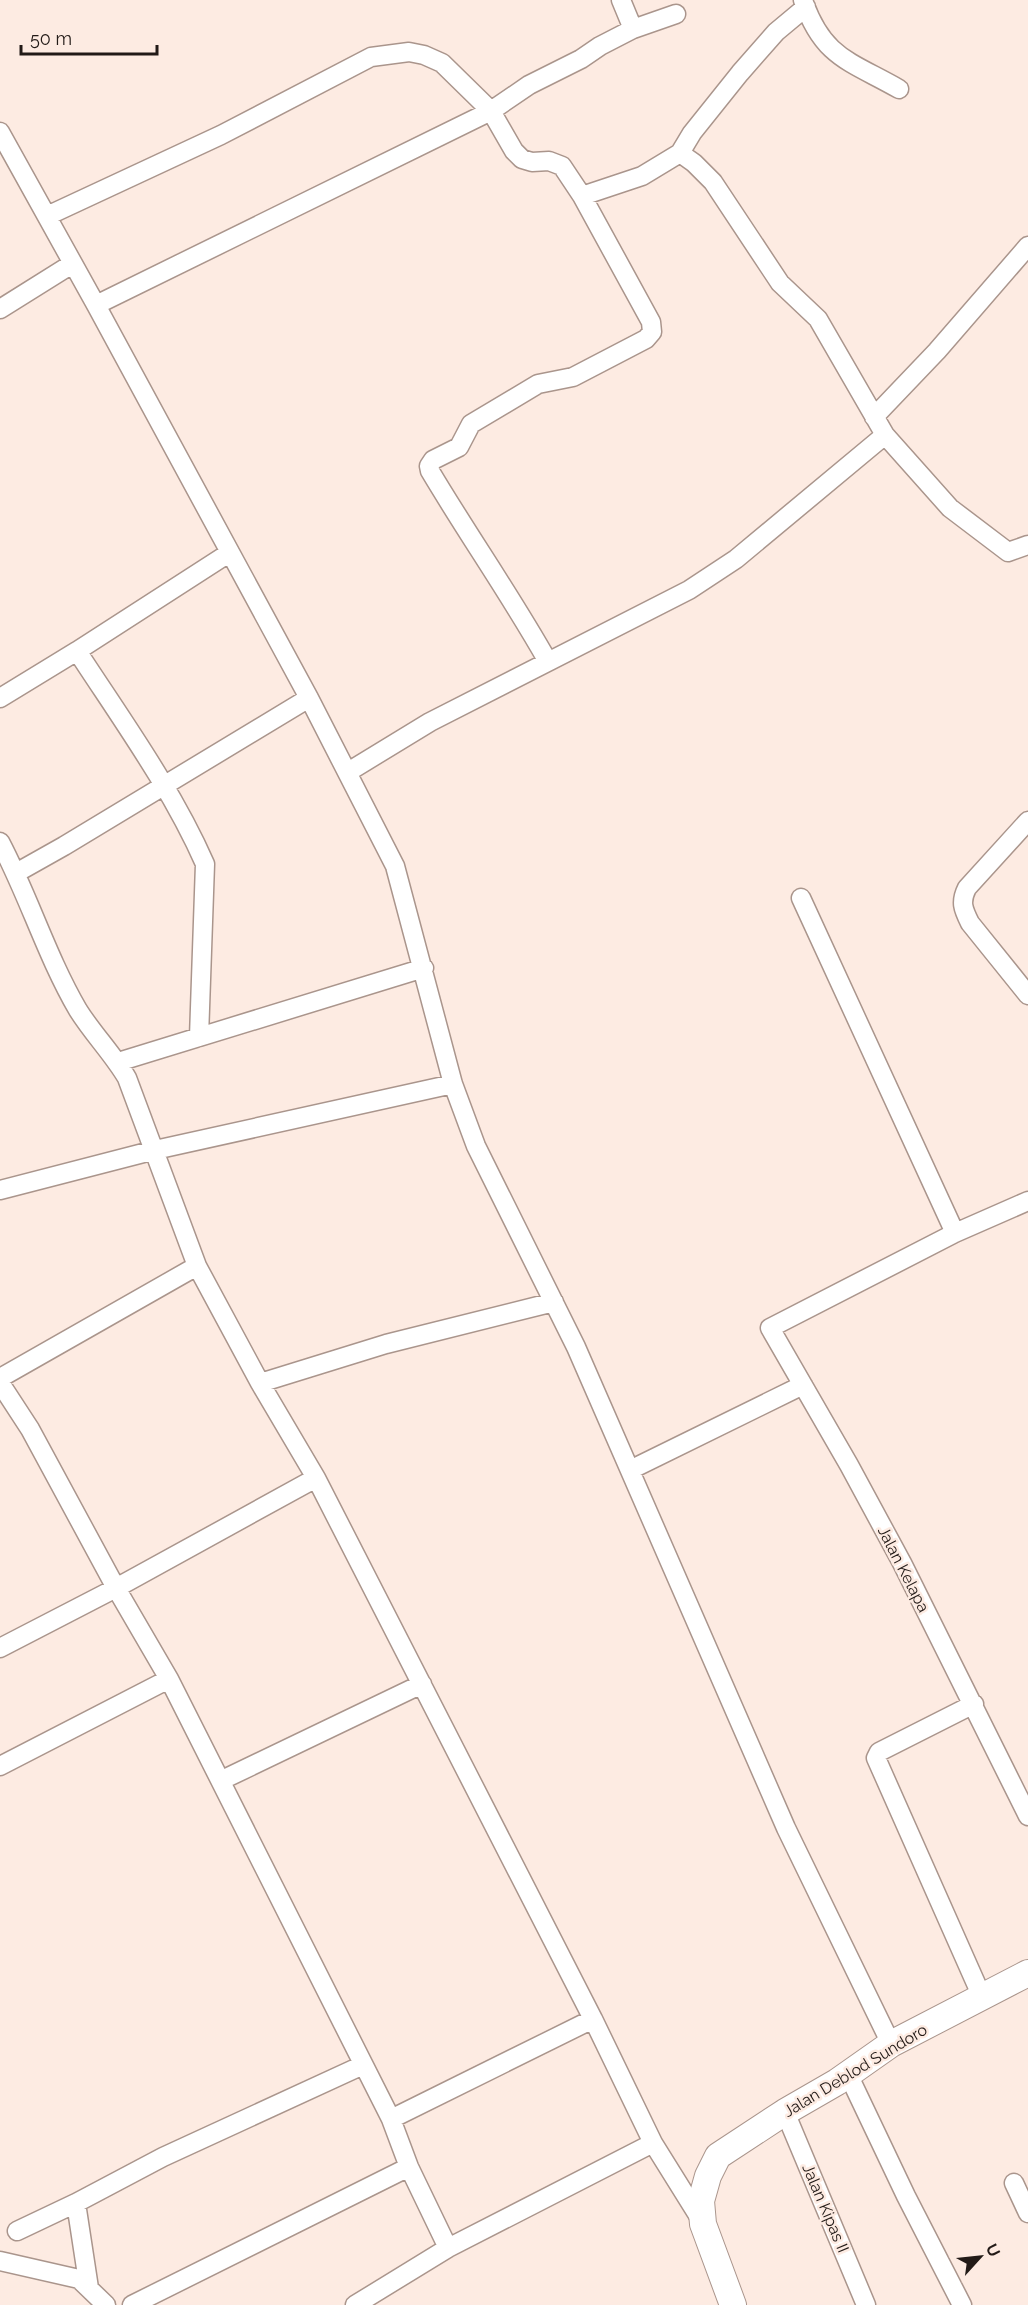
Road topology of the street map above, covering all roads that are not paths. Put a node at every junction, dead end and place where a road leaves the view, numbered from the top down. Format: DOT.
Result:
graph roads {
  1 [pos="621,0"];
  2 [pos="805,4"];
  3 [pos="676,14"];
  4 [pos="633,29"];
  5 [pos="898,89"];
  6 [pos="491,111"];
  7 [pos="2,139"];
  8 [pos="680,153"];
  9 [pos="582,196"];
  10 [pos="47,216"];
  11 [pos="1028,246"];
  12 [pos="72,264"];
  13 [pos="96,304"];
  14 [pos="0,309"];
  15 [pos="874,417"];
  16 [pos="885,435"];
  17 [pos="1028,545"];
  18 [pos="229,553"];
  19 [pos="77,651"];
  20 [pos="547,660"];
  21 [pos="0,698"];
  22 [pos="309,698"];
  23 [pos="348,772"];
  24 [pos="163,785"];
  25 [pos="1028,820"];
  26 [pos="0,842"];
  27 [pos="16,873"];
  28 [pos="801,898"];
  29 [pos="424,968"];
  30 [pos="1028,994"];
  31 [pos="199,1037"];
  32 [pos="118,1062"];
  33 [pos="453,1084"];
  34 [pos="155,1150"];
  35 [pos="0,1190"];
  36 [pos="1028,1201"];
  37 [pos="955,1233"];
  38 [pos="197,1266"];
  39 [pos="554,1302"];
  40 [pos="0,1378"];
  41 [pos="0,1383"];
  42 [pos="260,1383"];
  43 [pos="803,1385"];
  44 [pos="630,1470"];
  45 [pos="316,1478"];
  46 [pos="116,1588"];
  47 [pos="0,1648"];
  48 [pos="169,1679"];
  49 [pos="422,1684"];
  50 [pos="974,1704"];
  51 [pos="0,1766"];
  52 [pos="222,1780"];
  53 [pos="1028,1816"];
  54 [pos="1028,1973"];
  55 [pos="982,1996"];
  56 [pos="593,2019"];
  57 [pos="891,2044"];
  58 [pos="363,2065"];
  59 [pos="848,2074"];
  60 [pos="785,2112"];
  61 [pos="391,2120"];
  62 [pos="653,2144"];
  63 [pos="409,2167"];
  64 [pos="1014,2183"];
  65 [pos="76,2203"];
  66 [pos="1028,2213"];
  67 [pos="703,2223"];
  68 [pos="17,2231"];
  69 [pos="448,2248"];
  70 [pos="0,2261"];
  71 [pos="89,2288"];
  72 [pos="106,2305"];
  73 [pos="132,2305"];
  74 [pos="355,2305"];
  75 [pos="733,2305"];
  76 [pos="866,2305"];
  77 [pos="962,2305"];
  1 -- 4 [label="street"];
  2 -- 5 [label="street"];
  2 -- 8 [label="street"];
  3 -- 4 [label="street"];
  4 -- 6 [label="street"];
  6 -- 9 [label="street"];
  6 -- 10 [label="street"];
  6 -- 13 [label="street"];
  7 -- 10 [label="street"];
  8 -- 9 [label="street"];
  8 -- 15 [label="street"];
  9 -- 20 [label="street"];
  10 -- 12 [label="street"];
  11 -- 15 [label="street"];
  12 -- 13 [label="street"];
  12 -- 14 [label="street"];
  13 -- 18 [label="street"];
  15 -- 16 [label="street"];
  16 -- 17 [label="street"];
  16 -- 20 [label="street"];
  18 -- 19 [label="street"];
  18 -- 22 [label="street"];
  19 -- 21 [label="street"];
  19 -- 24 [label="street"];
  20 -- 23 [label="street"];
  22 -- 23 [label="street"];
  22 -- 24 [label="street"];
  23 -- 29 [label="street"];
  24 -- 27 [label="street"];
  24 -- 31 [label="street"];
  25 -- 30 [label="street"];
  26 -- 27 [label="street"];
  27 -- 32 [label="street"];
  28 -- 37 [label="street"];
  29 -- 31 [label="street"];
  29 -- 33 [label="street"];
  31 -- 32 [label="street"];
  32 -- 34 [label="street"];
  33 -- 34 [label="street"];
  33 -- 39 [label="street"];
  34 -- 35 [label="street"];
  34 -- 38 [label="street"];
  36 -- 37 [label="street"];
  37 -- 43 [label="street, Jalan Kelapa"];
  38 -- 40 [label="street"];
  38 -- 42 [label="street"];
  39 -- 42 [label="street"];
  39 -- 44 [label="street"];
  41 -- 46 [label="street"];
  42 -- 45 [label="street"];
  43 -- 44 [label="street"];
  43 -- 50 [label="street, Jalan Kelapa"];
  44 -- 57 [label="street"];
  45 -- 46 [label="street"];
  45 -- 49 [label="street"];
  46 -- 47 [label="street"];
  46 -- 48 [label="street"];
  48 -- 51 [label="street"];
  48 -- 52 [label="street"];
  49 -- 52 [label="street"];
  49 -- 56 [label="street"];
  50 -- 53 [label="street, Jalan Kelapa"];
  50 -- 55 [label="street"];
  52 -- 58 [label="street"];
  54 -- 55 [label="main road, Jalan Deblod Sundoro"];
  55 -- 57 [label="main road, Jalan Deblod Sundoro"];
  56 -- 61 [label="street"];
  56 -- 62 [label="street"];
  57 -- 59 [label="main road, Jalan Deblod Sundoro"];
  58 -- 61 [label="street"];
  58 -- 65 [label="street"];
  59 -- 60 [label="main road, Jalan Deblod Sundoro"];
  59 -- 77 [label="street"];
  60 -- 67 [label="main road, Jalan Deblod Sundoro"];
  60 -- 76 [label="street, Jalan Kipas II"];
  61 -- 63 [label="street"];
  62 -- 67 [label="street"];
  62 -- 69 [label="street"];
  63 -- 69 [label="street"];
  63 -- 73 [label="street"];
  64 -- 66 [label="street"];
  65 -- 68 [label="street"];
  65 -- 71 [label="street"];
  67 -- 75 [label="main road"];
  69 -- 74 [label="street"];
  70 -- 71 [label="street"];
  71 -- 72 [label="street"];
}
